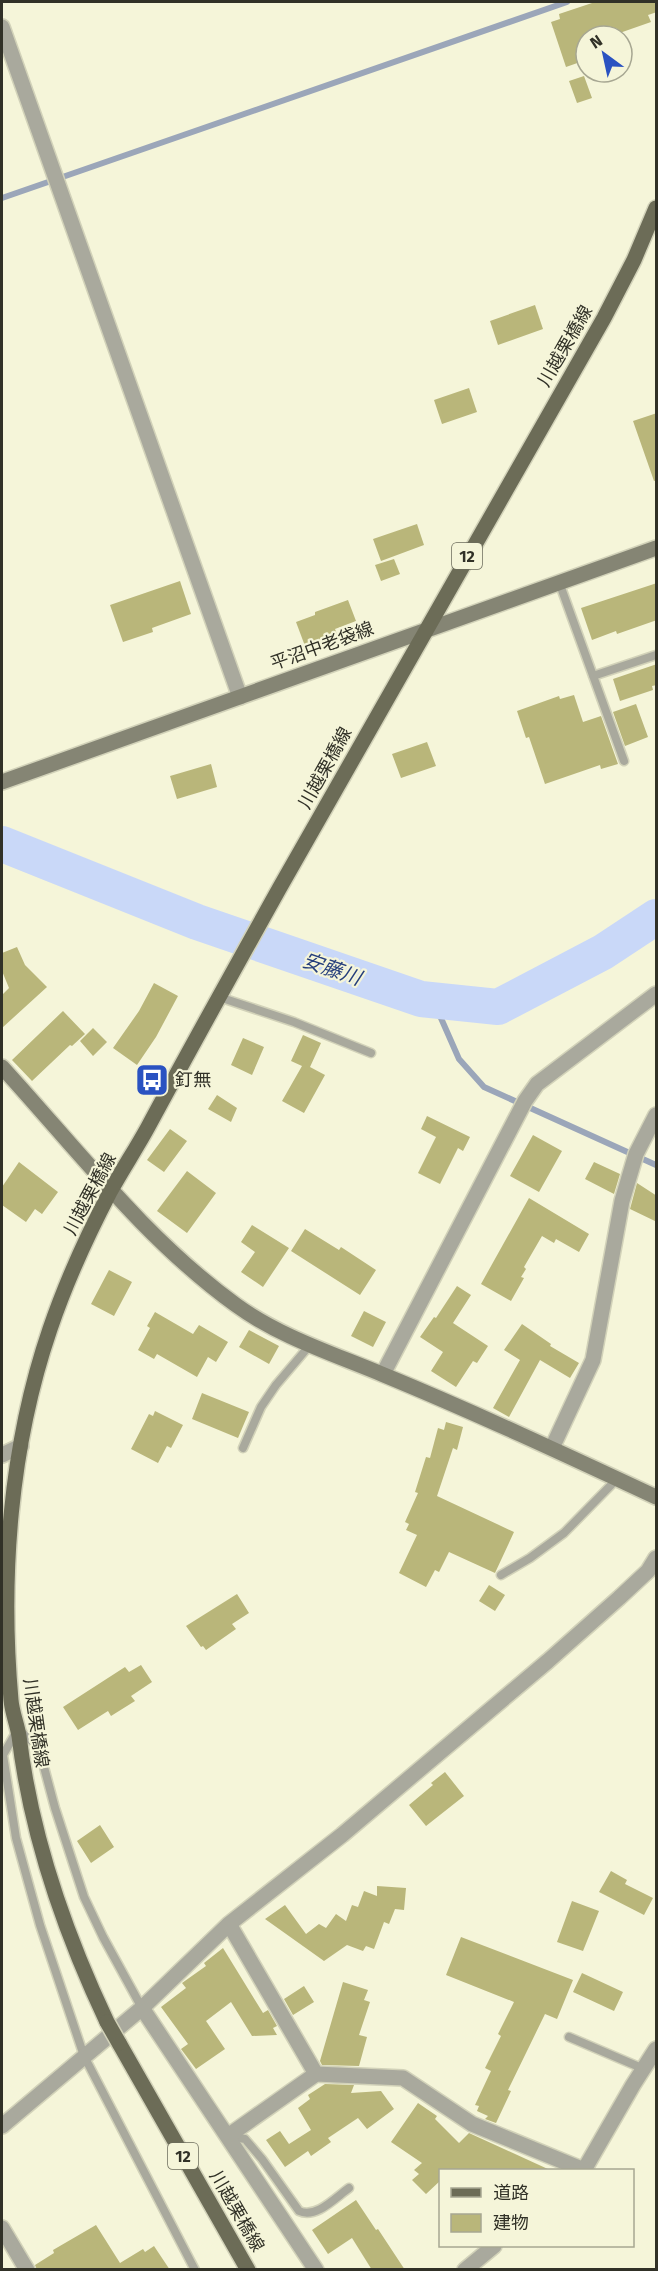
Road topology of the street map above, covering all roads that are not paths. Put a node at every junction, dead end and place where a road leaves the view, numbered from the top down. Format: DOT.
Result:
graph roads {
  1 [pos="2,27"];
  2 [pos="657,208"];
  3 [pos="657,548"];
  4 [pos="559,582"];
  5 [pos="425,630"];
  6 [pos="657,655"];
  7 [pos="593,676"];
  8 [pos="240,696"];
  9 [pos="624,761"];
  10 [pos="2,782"];
  11 [pos="223,990"];
  12 [pos="657,994"];
  13 [pos="371,1053"];
  14 [pos="2,1067"];
  15 [pos="657,1116"];
  16 [pos="111,1190"];
  17 [pos="310,1345"];
  18 [pos="383,1374"];
  19 [pos="21,1446"];
  20 [pos="243,1448"];
  21 [pos="552,1448"];
  22 [pos="2,1455"];
  23 [pos="617,1479"];
  24 [pos="657,1497"];
  25 [pos="657,1558"];
  26 [pos="501,1575"];
  27 [pos="18,1729"];
  28 [pos="229,1924"];
  29 [pos="142,2008"];
  30 [pos="569,2037"];
  31 [pos="657,2049"];
  32 [pos="84,2056"];
  33 [pos="644,2069"];
  34 [pos="315,2074"];
  35 [pos="2,2126"];
  36 [pos="228,2136"];
  37 [pos="582,2169"];
  38 [pos="585,2169"];
  39 [pos="349,2188"];
  40 [pos="2,2228"];
  41 [pos="493,2247"];
  42 [pos="27,2270"];
  43 [pos="195,2270"];
  44 [pos="248,2270"];
  45 [pos="316,2270"];
  46 [pos="465,2270"];
  1 -- 8 [label="street"];
  2 -- 5 [label="main road, 川越栗橋線 / 12"];
  3 -- 4 [label="street, 平沼中老袋線"];
  4 -- 5 [label="street, 平沼中老袋線"];
  4 -- 7 [label="lane"];
  5 -- 8 [label="street, 平沼中老袋線"];
  5 -- 11 [label="main road, 川越栗橋線 / 12"];
  6 -- 7 [label="lane"];
  7 -- 9 [label="lane"];
  8 -- 10 [label="street, 平沼中老袋線"];
  11 -- 13 [label="lane"];
  11 -- 16 [label="main road, 川越栗橋線 / 12"];
  12 -- 18 [label="street"];
  14 -- 16 [label="street"];
  15 -- 21 [label="street"];
  16 -- 17 [label="street"];
  16 -- 19 [label="main road, 川越栗橋線 / 12"];
  17 -- 18 [label="street"];
  17 -- 20 [label="lane"];
  18 -- 21 [label="street"];
  19 -- 22 [label="street"];
  19 -- 27 [label="main road, 川越栗橋線 / 12"];
  21 -- 23 [label="street"];
  23 -- 24 [label="street"];
  23 -- 26 [label="lane"];
  25 -- 28 [label="street"];
  27 -- 29 [label="lane"];
  27 -- 32 [label="lane"];
  27 -- 44 [label="main road, 川越栗橋線 / 12, bridge"];
  28 -- 29 [label="street"];
  28 -- 34 [label="street"];
  29 -- 32 [label="street"];
  29 -- 36 [label="street"];
  30 -- 33 [label="lane"];
  31 -- 33 [label="street"];
  32 -- 35 [label="street"];
  32 -- 43 [label="lane"];
  33 -- 38 [label="street"];
  34 -- 36 [label="street"];
  34 -- 37 [label="street"];
  36 -- 39 [label="lane"];
  36 -- 45 [label="street"];
  40 -- 42 [label="street"];
  41 -- 46 [label="street"];
}
